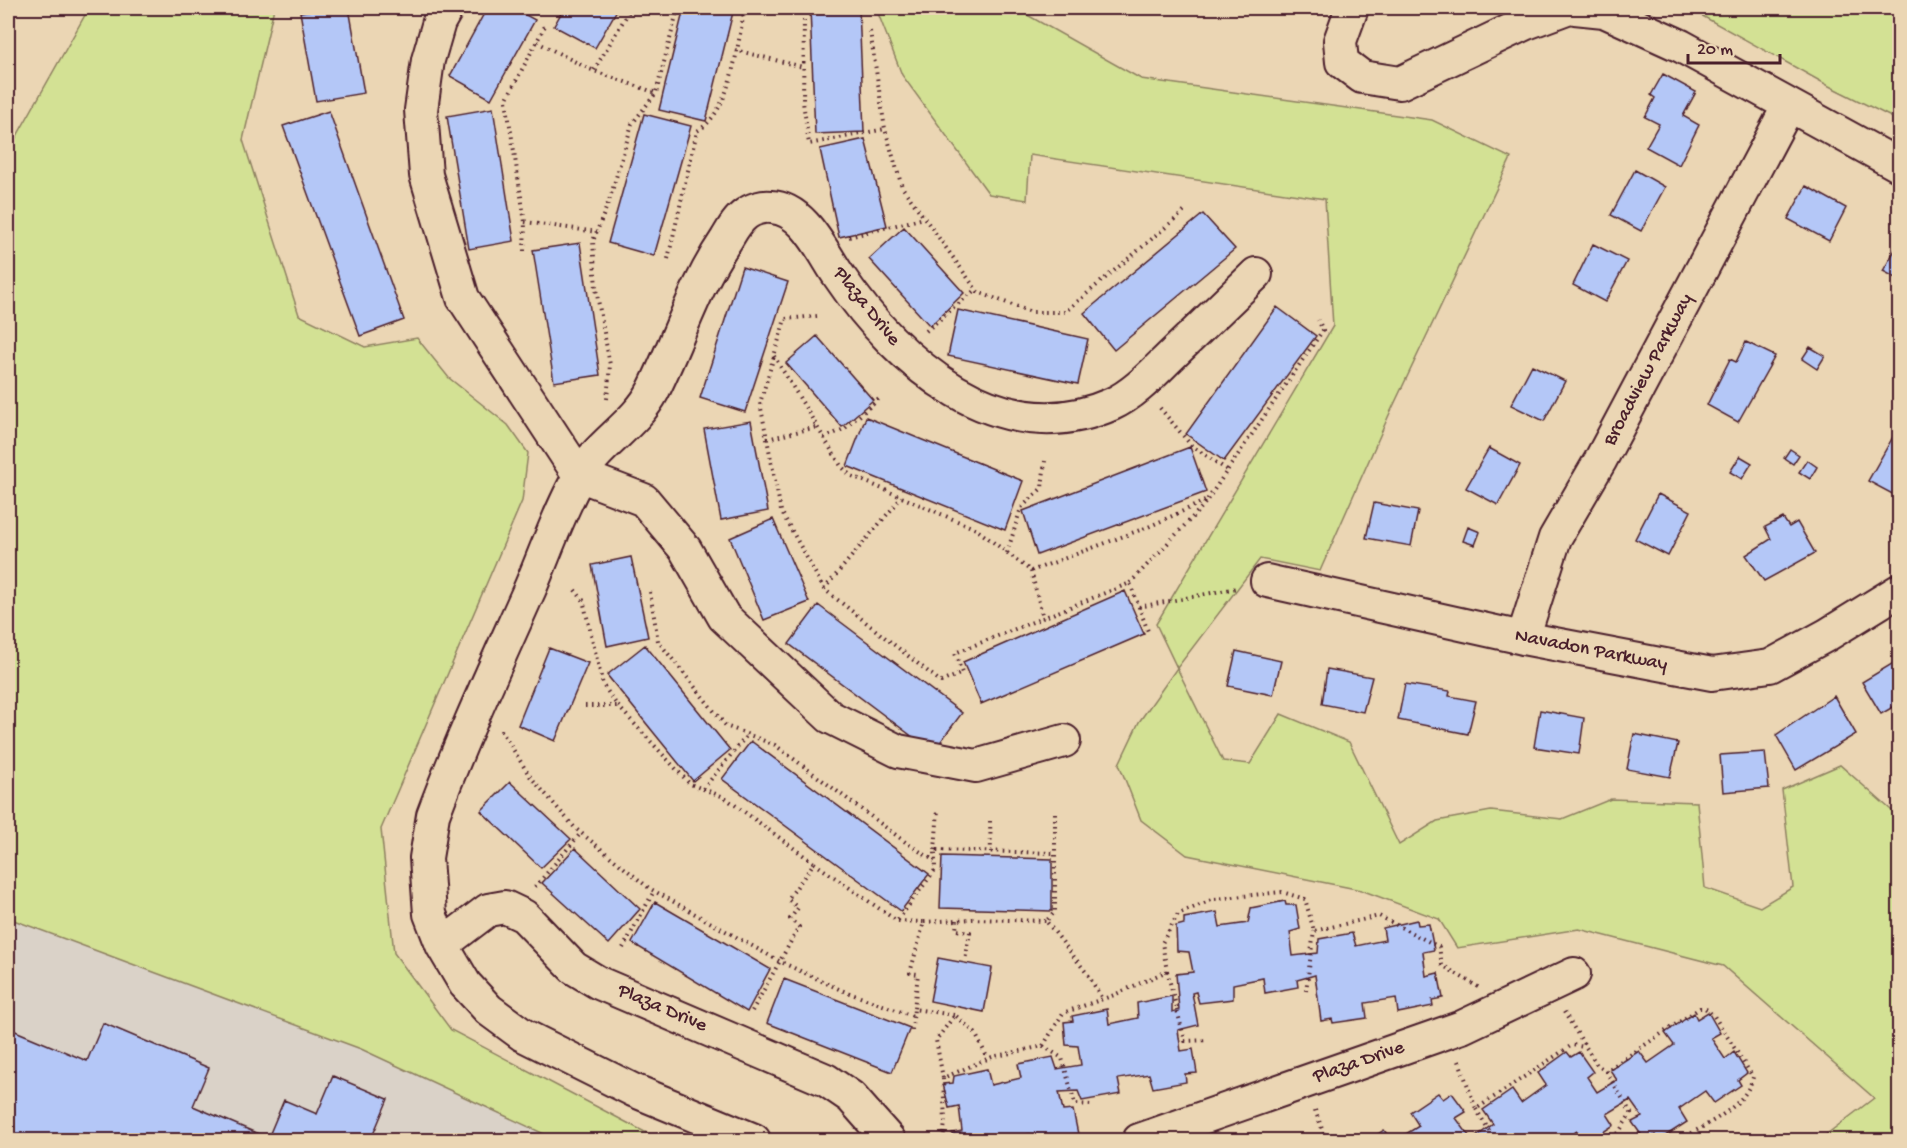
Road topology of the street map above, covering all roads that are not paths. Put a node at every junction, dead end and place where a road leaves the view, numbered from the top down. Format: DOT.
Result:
graph roads {
  1 [pos="447,8"];
  2 [pos="1352,8"];
  3 [pos="1567,8"];
  4 [pos="1575,8"];
  5 [pos="1788,107"];
  6 [pos="1899,166"];
  7 [pos="1256,274"];
  8 [pos="579,475"];
  9 [pos="1267,581"];
  10 [pos="1899,590"];
  11 [pos="1523,638"];
  12 [pos="1064,741"];
  13 [pos="442,945"];
  14 [pos="1574,974"];
  15 [pos="754,1140"];
  16 [pos="889,1140"];
  17 [pos="1139,1140"];
  1 -- 8 [label="street"];
  2 -- 3 [label="street"];
  4 -- 5 [label="street"];
  5 -- 6 [label="street"];
  5 -- 11 [label="street, Broadview Parkway"];
  7 -- 8 [label="street, Plaza Drive"];
  8 -- 12 [label="street"];
  8 -- 13 [label="street, Plaza Drive"];
  9 -- 11 [label="street, Navadon Parkway"];
  10 -- 11 [label="street, Navadon Parkway"];
  13 -- 15 [label="street, Plaza Drive"];
  13 -- 16 [label="street, Plaza Drive"];
  14 -- 17 [label="street, Plaza Drive"];
}
